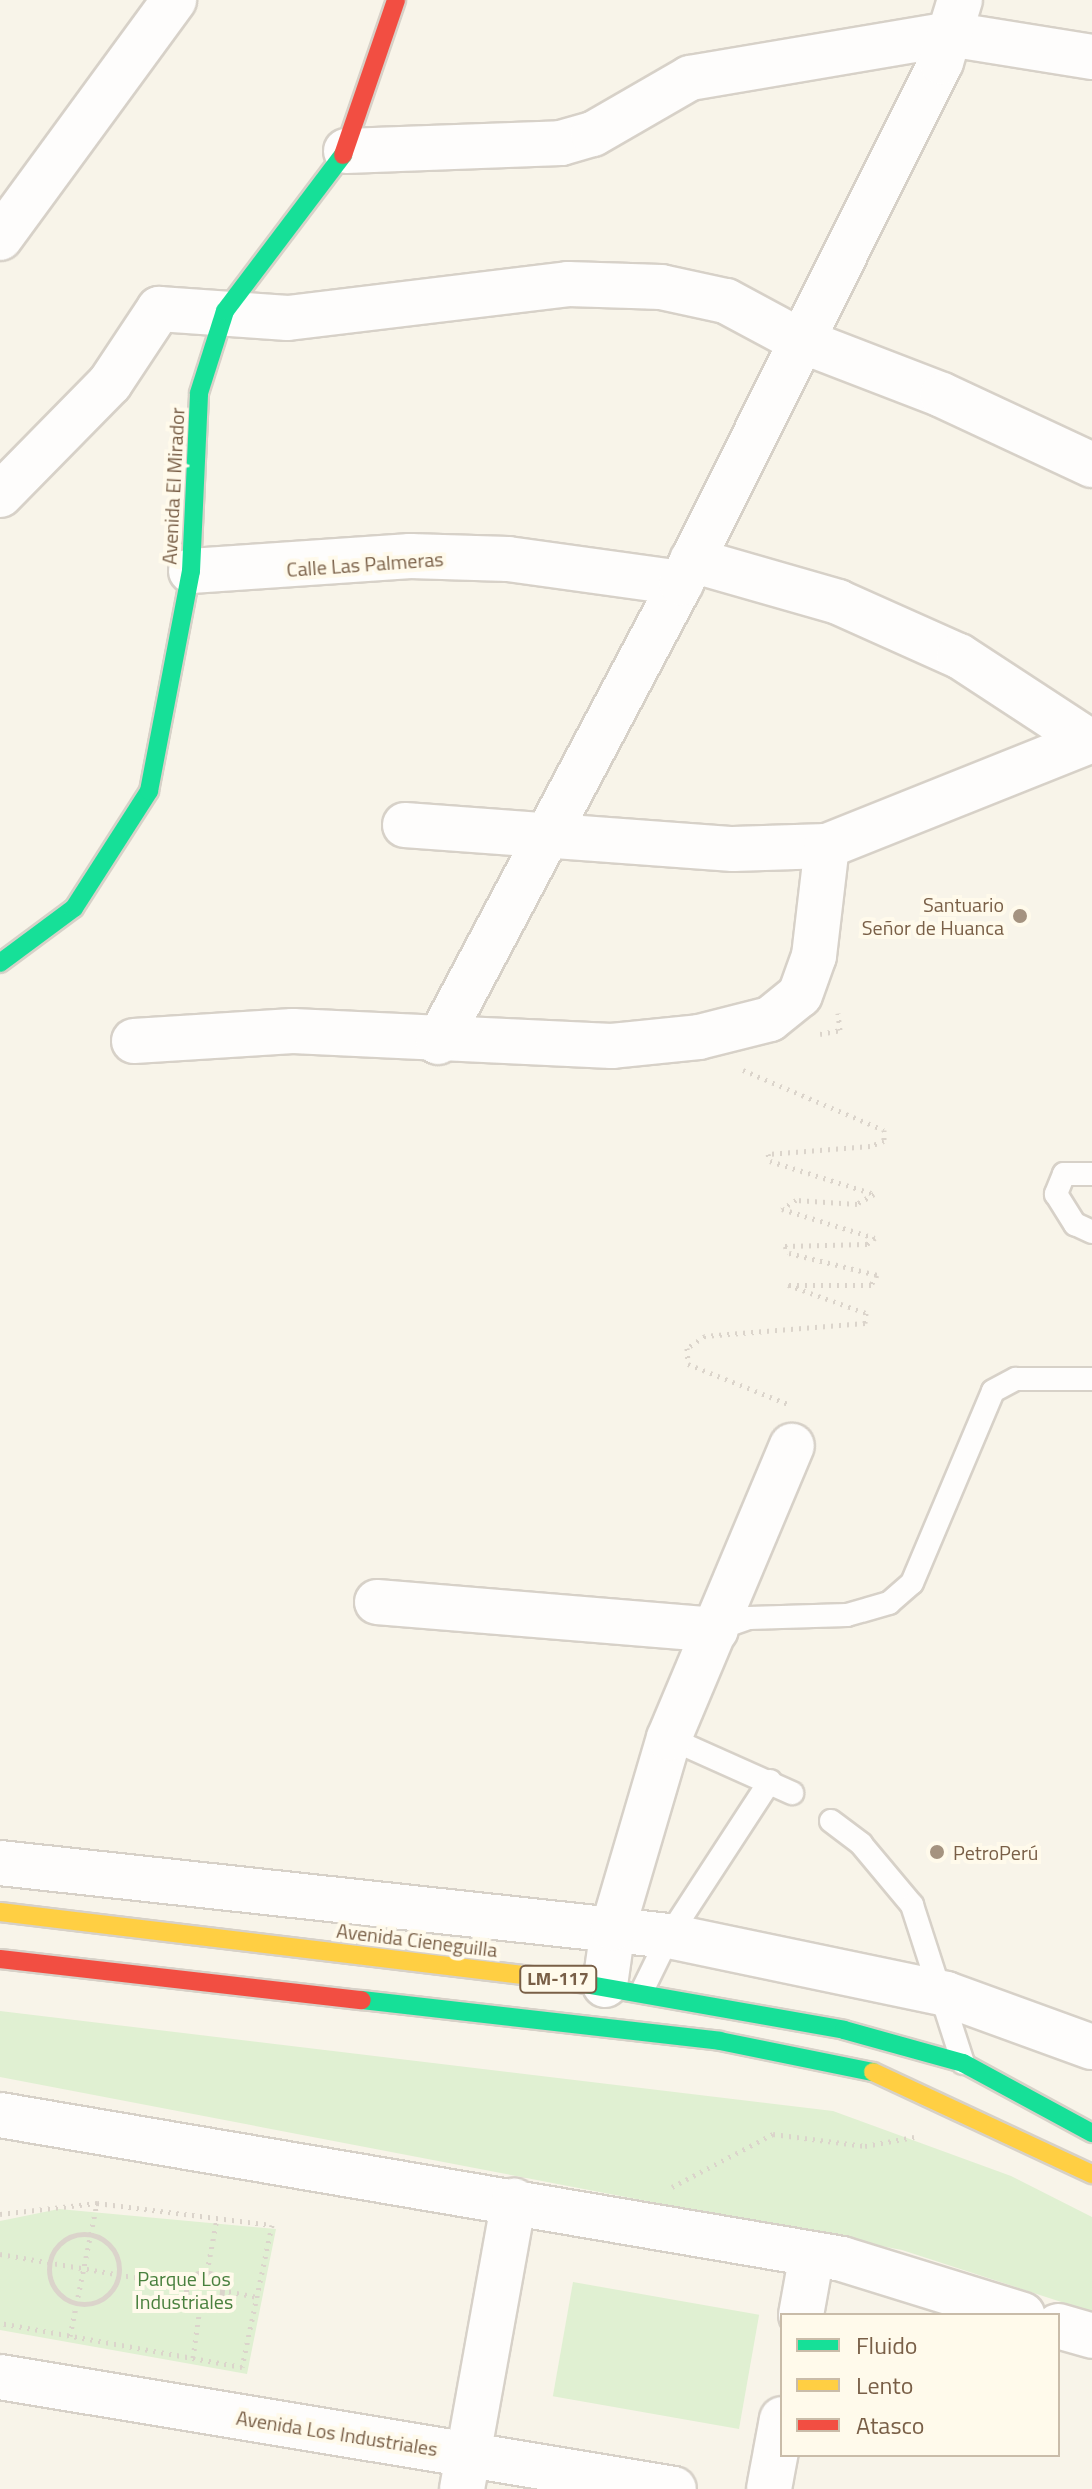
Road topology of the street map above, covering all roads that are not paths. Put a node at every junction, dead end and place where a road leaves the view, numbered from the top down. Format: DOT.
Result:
graph roads {
  1 [pos="174,0"];
  2 [pos="396,0"];
  3 [pos="954,17"];
  4 [pos="1092,57"];
  5 [pos="346,151"];
  6 [pos="0,238"];
  7 [pos="225,311"];
  8 [pos="797,339"];
  9 [pos="1092,465"];
  10 [pos="3,484"];
  11 [pos="191,571"];
  12 [pos="687,571"];
  13 [pos="1090,740"];
  14 [pos="405,825"];
  15 [pos="545,838"];
  16 [pos="827,846"];
  17 [pos="0,963"];
  18 [pos="134,1041"];
  19 [pos="438,1042"];
  20 [pos="1092,1174"];
  21 [pos="1092,1232"];
  22 [pos="1092,1379"];
  23 [pos="792,1446"];
  24 [pos="377,1602"];
  25 [pos="716,1630"];
  26 [pos="669,1738"];
  27 [pos="770,1781"];
  28 [pos="792,1793"];
  29 [pos="831,1821"];
  30 [pos="0,1863"];
  31 [pos="0,1912"];
  32 [pos="613,1928"];
  33 [pos="669,1936"];
  34 [pos="0,1959"];
  35 [pos="624,1988"];
  36 [pos="946,1994"];
  37 [pos="1092,2047"];
  38 [pos="963,2063"];
  39 [pos="0,2115"];
  40 [pos="1092,2133"];
  41 [pos="1092,2174"];
  42 [pos="514,2201"];
  43 [pos="812,2254"];
  44 [pos="801,2313"];
  45 [pos="1016,2313"];
  46 [pos="1060,2327"];
  47 [pos="1092,2336"];
  48 [pos="0,2377"];
  49 [pos="780,2430"];
  50 [pos="466,2472"];
  51 [pos="674,2489"];
  52 [pos="769,2489"];
  1 -- 6 [label="street"];
  2 -- 5 [label="main road, Avenida El Mirador"];
  3 -- 4 [label="street"];
  3 -- 5 [label="street"];
  3 -- 8 [label="street"];
  5 -- 7 [label="main road, Avenida El Mirador"];
  7 -- 8 [label="street"];
  7 -- 10 [label="street"];
  7 -- 11 [label="main road, Avenida El Mirador"];
  8 -- 9 [label="street"];
  8 -- 12 [label="street"];
  11 -- 12 [label="street, Calle Las Palmeras"];
  11 -- 17 [label="main road, Avenida El Mirador"];
  12 -- 13 [label="street, Calle Las Palmeras"];
  12 -- 15 [label="street"];
  13 -- 16 [label="street"];
  14 -- 15 [label="street"];
  15 -- 16 [label="street"];
  15 -- 19 [label="street"];
  16 -- 19 [label="street"];
  18 -- 19 [label="street"];
  20 -- 21 [label="lane"];
  22 -- 25 [label="lane"];
  23 -- 25 [label="street"];
  24 -- 25 [label="street"];
  25 -- 26 [label="street"];
  26 -- 27 [label="lane"];
  26 -- 32 [label="street"];
  27 -- 28 [label="lane"];
  27 -- 33 [label="lane"];
  29 -- 36 [label="lane"];
  30 -- 32 [label="street"];
  31 -- 35 [label="main road, Avenida Cieneguilla / LM-117"];
  32 -- 33 [label="street"];
  32 -- 35 [label="street"];
  33 -- 35 [label="lane"];
  33 -- 36 [label="street"];
  34 -- 41 [label="main road, LM-117"];
  35 -- 38 [label="main road, Avenida Cieneguilla / LM-117"];
  36 -- 37 [label="street"];
  36 -- 38 [label="lane"];
  38 -- 40 [label="main road, Avenida Cieneguilla / LM-117"];
  39 -- 42 [label="street"];
  42 -- 43 [label="street"];
  42 -- 50 [label="street"];
  43 -- 44 [label="street"];
  43 -- 45 [label="street"];
  46 -- 47 [label="street"];
  48 -- 50 [label="street, Avenida Los Industriales"];
  49 -- 52 [label="street"];
  50 -- 51 [label="street, Avenida Los Industriales"];
}
